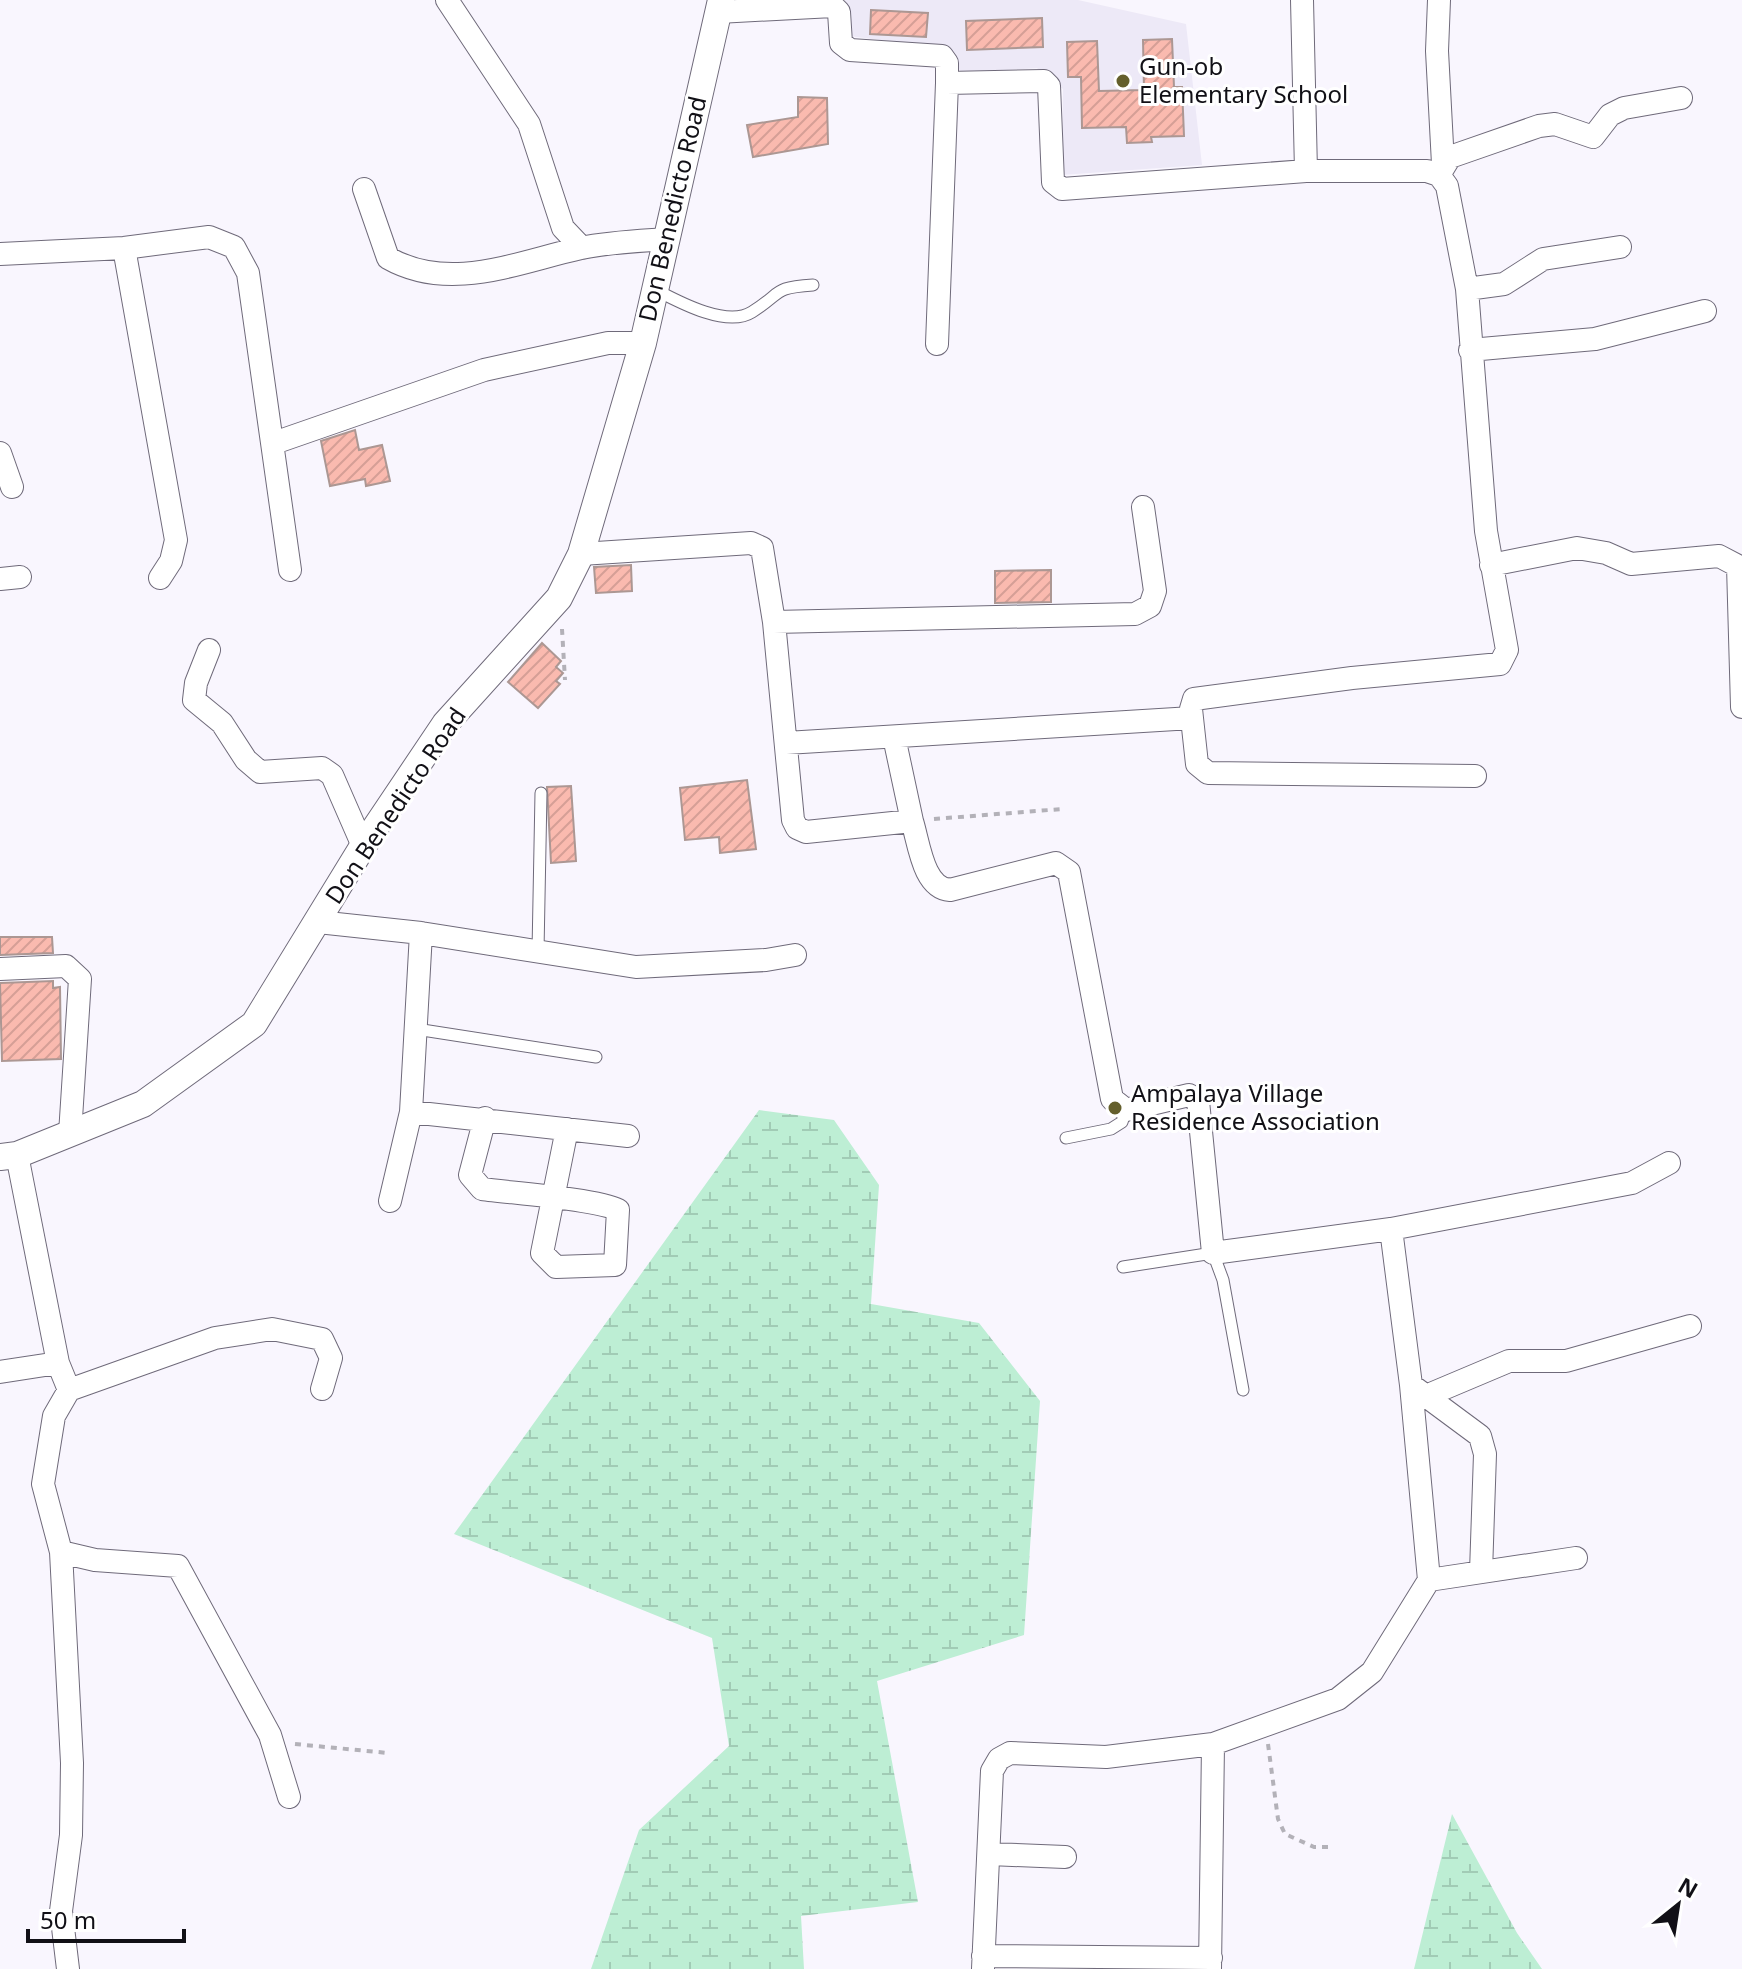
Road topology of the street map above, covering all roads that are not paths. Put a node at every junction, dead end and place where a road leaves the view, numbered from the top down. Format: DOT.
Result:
graph roads {
  1 [pos="447,0"];
  2 [pos="1302,0"];
  3 [pos="1439,0"];
  4 [pos="719,6"];
  5 [pos="947,83"];
  6 [pos="1681,98"];
  7 [pos="1441,170"];
  8 [pos="1306,171"];
  9 [pos="364,189"];
  10 [pos="667,239"];
  11 [pos="1620,247"];
  12 [pos="124,248"];
  13 [pos="582,248"];
  14 [pos="0,254"];
  15 [pos="813,285"];
  16 [pos="655,289"];
  17 [pos="1467,289"];
  18 [pos="1705,311"];
  19 [pos="643,343"];
  20 [pos="937,344"];
  21 [pos="1470,350"];
  22 [pos="274,443"];
  23 [pos="0,453"];
  24 [pos="12,487"];
  25 [pos="1143,507"];
  26 [pos="581,554"];
  27 [pos="1491,565"];
  28 [pos="1740,566"];
  29 [pos="290,570"];
  30 [pos="160,578"];
  31 [pos="774,622"];
  32 [pos="209,650"];
  33 [pos="1742,707"];
  34 [pos="1192,718"];
  35 [pos="894,737"];
  36 [pos="786,743"];
  37 [pos="1475,776"];
  38 [pos="541,793"];
  39 [pos="912,821"];
  40 [pos="363,846"];
  41 [pos="318,922"];
  42 [pos="421,933"];
  43 [pos="538,951"];
  44 [pos="795,955"];
  45 [pos="0,969"];
  46 [pos="416,1029"];
  47 [pos="596,1057"];
  48 [pos="1126,1110"];
  49 [pos="411,1112"];
  50 [pos="485,1118"];
  51 [pos="567,1129"];
  52 [pos="70,1134"];
  53 [pos="628,1136"];
  54 [pos="1066,1138"];
  55 [pos="8,1156"];
  56 [pos="1669,1163"];
  57 [pos="390,1201"];
  58 [pos="1391,1229"];
  59 [pos="1213,1253"];
  60 [pos="1123,1267"];
  61 [pos="1690,1326"];
  62 [pos="58,1363"];
  63 [pos="0,1372"];
  64 [pos="322,1389"];
  65 [pos="69,1390"];
  66 [pos="1243,1390"];
  67 [pos="1418,1391"];
  68 [pos="61,1552"];
  69 [pos="1576,1558"];
  70 [pos="1481,1572"];
  71 [pos="1429,1580"];
  72 [pos="1213,1744"];
  73 [pos="289,1797"];
  74 [pos="990,1854"];
  75 [pos="1065,1857"];
  76 [pos="983,1962"];
  77 [pos="1211,1964"];
  78 [pos="68,1969"];
  1 -- 13 [label="street"];
  2 -- 8 [label="street"];
  3 -- 7 [label="street"];
  4 -- 5 [label="street"];
  4 -- 10 [label="street, Don Benedicto Road"];
  5 -- 8 [label="street"];
  5 -- 20 [label="street"];
  6 -- 7 [label="street"];
  7 -- 8 [label="street"];
  7 -- 17 [label="street"];
  9 -- 13 [label="street"];
  10 -- 13 [label="street"];
  10 -- 16 [label="street, Don Benedicto Road"];
  11 -- 17 [label="street"];
  12 -- 14 [label="street"];
  12 -- 22 [label="street"];
  12 -- 30 [label="street"];
  15 -- 16 [label="lane"];
  16 -- 19 [label="street, Don Benedicto Road"];
  17 -- 21 [label="street"];
  18 -- 21 [label="street"];
  19 -- 22 [label="street"];
  19 -- 26 [label="street, Don Benedicto Road"];
  21 -- 27 [label="street"];
  22 -- 29 [label="street"];
  23 -- 24 [label="street"];
  25 -- 31 [label="street"];
  26 -- 31 [label="street"];
  26 -- 40 [label="street, Don Benedicto Road"];
  27 -- 28 [label="street"];
  27 -- 34 [label="street"];
  28 -- 33 [label="street"];
  31 -- 36 [label="street"];
  32 -- 40 [label="street"];
  34 -- 35 [label="street"];
  34 -- 37 [label="street"];
  35 -- 36 [label="street"];
  35 -- 39 [label="street"];
  36 -- 39 [label="street"];
  38 -- 43 [label="lane"];
  39 -- 48 [label="street"];
  40 -- 41 [label="street, Don Benedicto Road"];
  41 -- 42 [label="street"];
  41 -- 52 [label="street, Don Benedicto Road"];
  42 -- 43 [label="street"];
  42 -- 46 [label="street"];
  43 -- 44 [label="street"];
  45 -- 52 [label="street"];
  46 -- 47 [label="lane"];
  46 -- 49 [label="street"];
  48 -- 54 [label="lane"];
  48 -- 59 [label="street"];
  49 -- 50 [label="street"];
  49 -- 57 [label="street"];
  50 -- 51 [label="street"];
  50 -- 51 [label="street"];
  51 -- 53 [label="street"];
  52 -- 55 [label="street, Don Benedicto Road"];
  55 -- 62 [label="street"];
  56 -- 58 [label="street"];
  58 -- 59 [label="street"];
  58 -- 67 [label="street"];
  59 -- 60 [label="lane"];
  59 -- 66 [label="lane"];
  61 -- 67 [label="street"];
  62 -- 63 [label="street"];
  62 -- 65 [label="street"];
  64 -- 65 [label="street"];
  65 -- 68 [label="street"];
  67 -- 70 [label="street"];
  67 -- 71 [label="street"];
  68 -- 73 [label="street"];
  68 -- 78 [label="street"];
  69 -- 70 [label="street"];
  70 -- 71 [label="street"];
  71 -- 72 [label="street"];
  72 -- 74 [label="street"];
  72 -- 77 [label="street"];
  74 -- 75 [label="street"];
  74 -- 76 [label="street"];
  76 -- 77 [label="street"];
}
